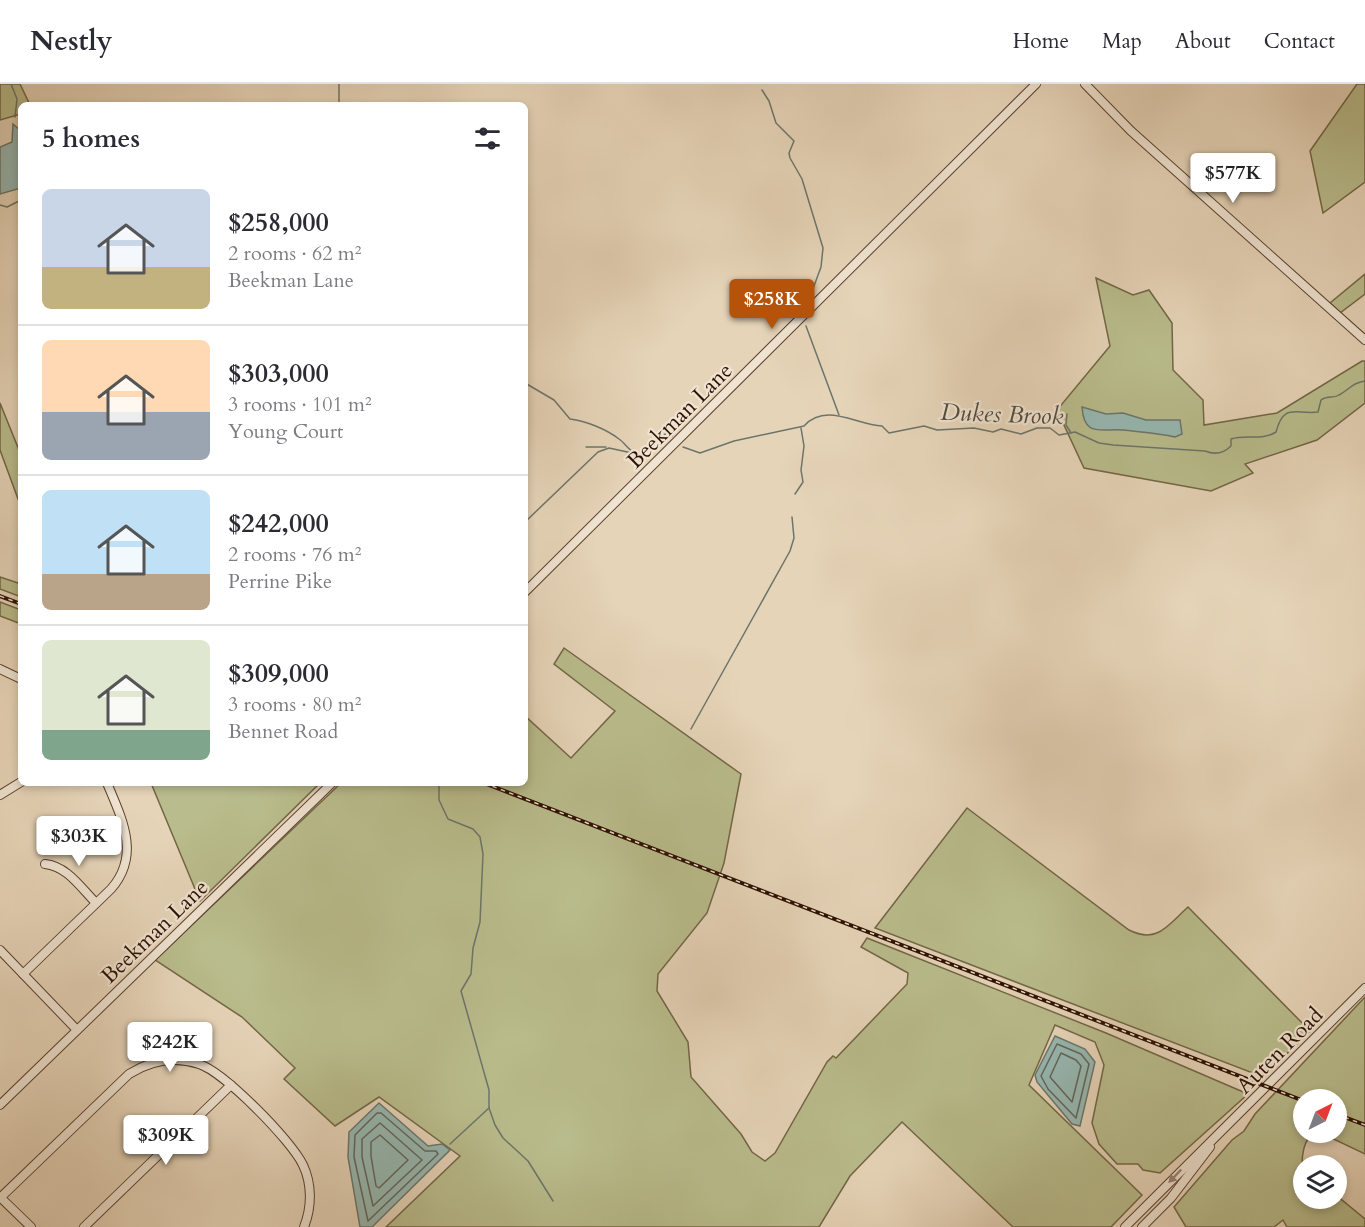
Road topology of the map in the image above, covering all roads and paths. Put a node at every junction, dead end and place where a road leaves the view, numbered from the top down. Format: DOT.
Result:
graph roads {
  1 [pos="1036,84"];
  2 [pos="1085,84"];
  3 [pos="1365,340"];
  4 [pos="528,589"];
  5 [pos="0,669"];
  6 [pos="18,678"];
  7 [pos="18,784"];
  8 [pos="108,786"];
  9 [pos="329,786"];
  10 [pos="0,795"];
  11 [pos="45,864"];
  12 [pos="96,903"];
  13 [pos="0,950"];
  14 [pos="23,974"];
  15 [pos="1365,988"];
  16 [pos="77,1030"];
  17 [pos="231,1085"];
  18 [pos="0,1105"];
  19 [pos="1218,1136"];
  20 [pos="1,1198"];
  21 [pos="31,1227"];
  22 [pos="84,1227"];
  23 [pos="304,1227"];
  24 [pos="1126,1227"];
  25 [pos="1142,1227"];
  1 -- 4 [label="street, Beekman Lane"];
  2 -- 3 [label="street"];
  5 -- 6 [label="street"];
  7 -- 10 [label="street"];
  8 -- 12 [label="street"];
  9 -- 16 [label="street, Beekman Lane"];
  11 -- 12 [label="street"];
  12 -- 14 [label="street"];
  13 -- 14 [label="street"];
  14 -- 16 [label="street"];
  15 -- 19 [label="street, Auten Road"];
  16 -- 18 [label="street, Beekman Lane"];
  17 -- 20 [label="street"];
  17 -- 22 [label="street"];
  17 -- 23 [label="street"];
  19 -- 24 [label="street, Auten Road, one-way"];
  19 -- 25 [label="street, Auten Road"];
  20 -- 21 [label="street"];
}
